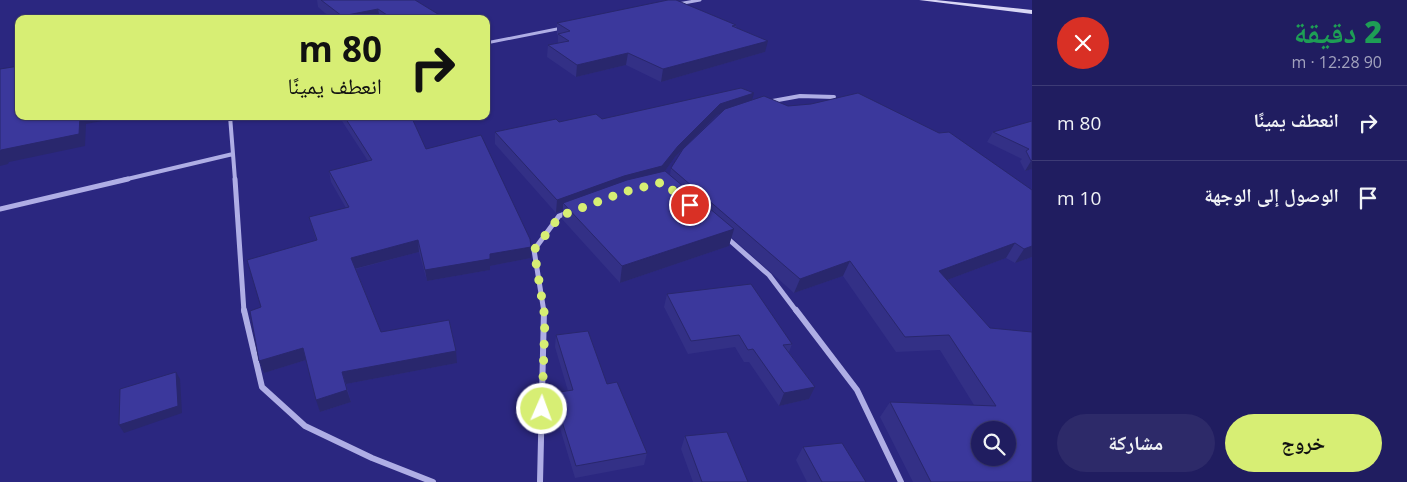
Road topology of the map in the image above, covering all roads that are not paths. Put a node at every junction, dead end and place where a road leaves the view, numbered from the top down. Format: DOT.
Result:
graph roads {
  1 [pos="700,0"];
  2 [pos="922,0"];
  3 [pos="670,6"];
  4 [pos="1032,12"];
  5 [pos="564,27"];
  6 [pos="490,42"];
  7 [pos="834,97"];
  8 [pos="763,104"];
  9 [pos="230,120"];
  10 [pos="233,154"];
  11 [pos="0,209"];
  12 [pos="578,209"];
  13 [pos="720,232"];
  14 [pos="434,482"];
  15 [pos="540,482"];
  16 [pos="901,482"];
  1 -- 3 [label="street"];
  2 -- 4 [label="street"];
  5 -- 6 [label="street"];
  7 -- 8 [label="street"];
  9 -- 10 [label="street"];
  10 -- 11 [label="street"];
  10 -- 14 [label="street"];
  12 -- 15 [label="street"];
  13 -- 16 [label="street"];
}
